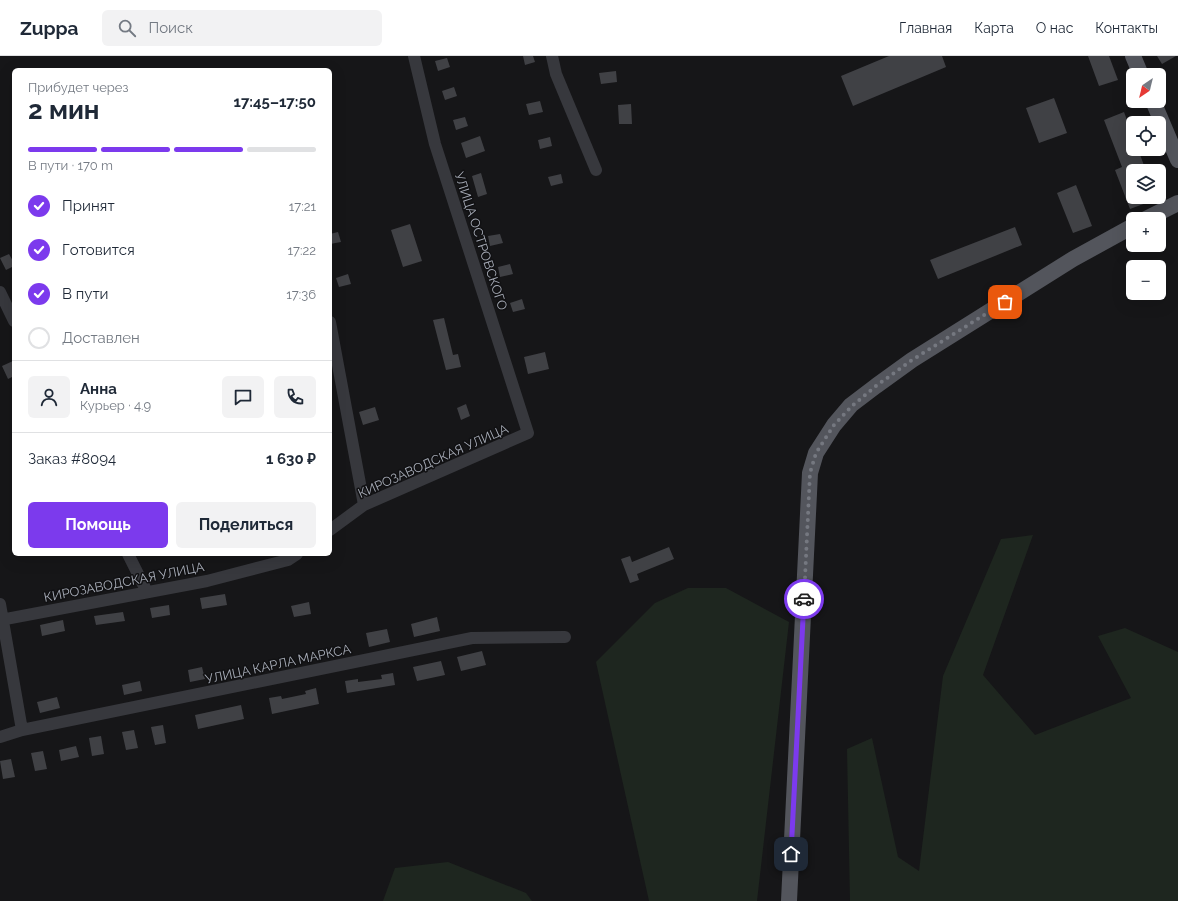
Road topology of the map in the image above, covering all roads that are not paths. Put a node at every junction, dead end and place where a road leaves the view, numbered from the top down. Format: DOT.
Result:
graph roads {
  1 [pos="414,56"];
  2 [pos="552,56"];
  3 [pos="1133,56"];
  4 [pos="1138,68"];
  5 [pos="1156,108"];
  6 [pos="1178,160"];
  7 [pos="596,170"];
  8 [pos="1178,203"];
  9 [pos="1160,212"];
  10 [pos="1126,230"];
  11 [pos="0,292"];
  12 [pos="12,317"];
  13 [pos="332,333"];
  14 [pos="528,433"];
  15 [pos="364,505"];
  16 [pos="332,529"];
  17 [pos="129,556"];
  18 [pos="290,556"];
  19 [pos="147,592"];
  20 [pos="0,604"];
  21 [pos="2,620"];
  22 [pos="564,637"];
  23 [pos="22,730"];
  24 [pos="0,737"];
  25 [pos="789,901"];
  1 -- 14 [label="street, УЛИЦА ОСТРОВСКОГО"];
  2 -- 7 [label="street"];
  3 -- 4 [label="main road"];
  5 -- 6 [label="main road"];
  8 -- 9 [label="main road"];
  10 -- 25 [label="main road"];
  11 -- 12 [label="street"];
  13 -- 15 [label="street"];
  14 -- 15 [label="street, КИРОЗАВОДСКАЯ УЛИЦА"];
  15 -- 16 [label="street, КИРОЗАВОДСКАЯ УЛИЦА"];
  17 -- 19 [label="street"];
  18 -- 19 [label="street, КИРОЗАВОДСКАЯ УЛИЦА"];
  19 -- 21 [label="street, КИРОЗАВОДСКАЯ УЛИЦА"];
  20 -- 21 [label="street"];
  21 -- 23 [label="street"];
  22 -- 23 [label="street, УЛИЦА КАРЛА МАРКСА"];
  23 -- 24 [label="street, УЛИЦА КАРЛА МАРКСА"];
}
